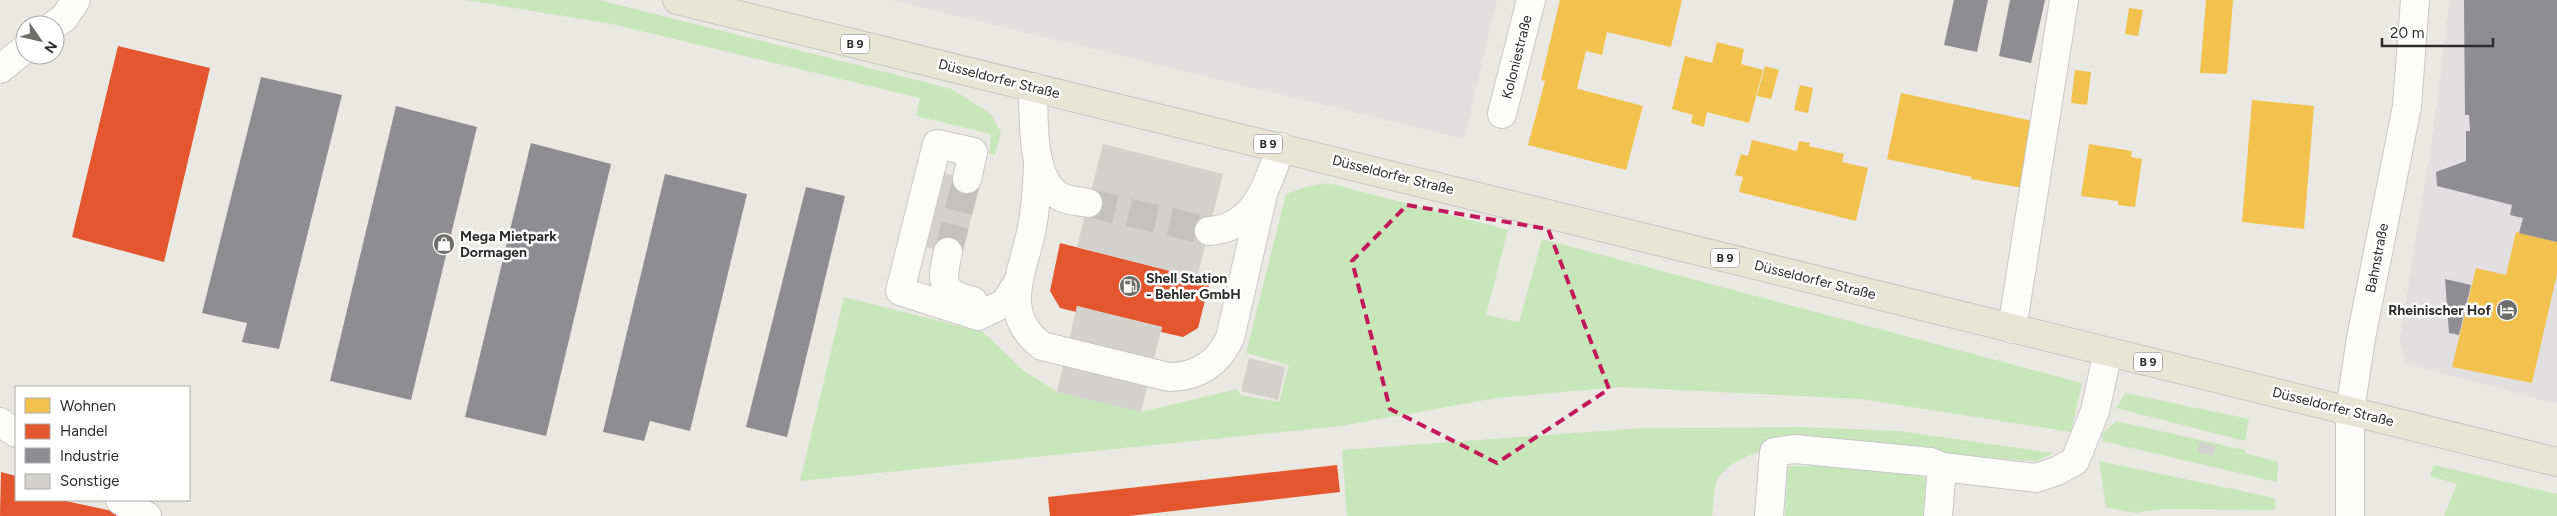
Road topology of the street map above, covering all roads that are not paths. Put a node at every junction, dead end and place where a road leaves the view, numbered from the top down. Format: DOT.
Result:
graph roads {
  1 [pos="76,0"];
  2 [pos="677,0"];
  3 [pos="1531,0"];
  4 [pos="2064,0"];
  5 [pos="2415,0"];
  6 [pos="65,16"];
  7 [pos="15,57"];
  8 [pos="0,69"];
  9 [pos="1033,87"];
  10 [pos="1502,114"];
  11 [pos="1281,147"];
  12 [pos="1038,165"];
  13 [pos="967,179"];
  14 [pos="1263,194"];
  15 [pos="1088,203"];
  16 [pos="1209,231"];
  17 [pos="948,252"];
  18 [pos="1018,282"];
  19 [pos="978,316"];
  20 [pos="2012,329"];
  21 [pos="2108,352"];
  22 [pos="2350,411"];
  23 [pos="0,422"];
  24 [pos="15,432"];
  25 [pos="2557,462"];
  26 [pos="1942,467"];
  27 [pos="122,501"];
  28 [pos="147,516"];
  29 [pos="1769,516"];
  30 [pos="1938,516"];
  31 [pos="2350,516"];
  1 -- 6 [label="street"];
  2 -- 9 [label="main road, Düsseldorfer Straße / B 9"];
  3 -- 10 [label="street, Koloniestraße"];
  4 -- 20 [label="street"];
  5 -- 22 [label="street, Bahnstraße"];
  7 -- 8 [label="street"];
  9 -- 11 [label="main road, Düsseldorfer Straße / B 9"];
  9 -- 12 [label="street"];
  11 -- 14 [label="street"];
  11 -- 20 [label="main road, Düsseldorfer Straße / B 9"];
  12 -- 15 [label="street"];
  12 -- 18 [label="street"];
  13 -- 19 [label="street"];
  14 -- 16 [label="street"];
  14 -- 18 [label="street"];
  17 -- 19 [label="street"];
  18 -- 19 [label="street"];
  20 -- 21 [label="main road, Düsseldorfer Straße / B 9"];
  21 -- 22 [label="main road, Düsseldorfer Straße / B 9"];
  21 -- 26 [label="street"];
  22 -- 25 [label="main road, Düsseldorfer Straße / B 9"];
  22 -- 31 [label="street, Bahnstraße"];
  23 -- 24 [label="street"];
  26 -- 29 [label="street"];
  26 -- 30 [label="street"];
  27 -- 28 [label="street"];
}
